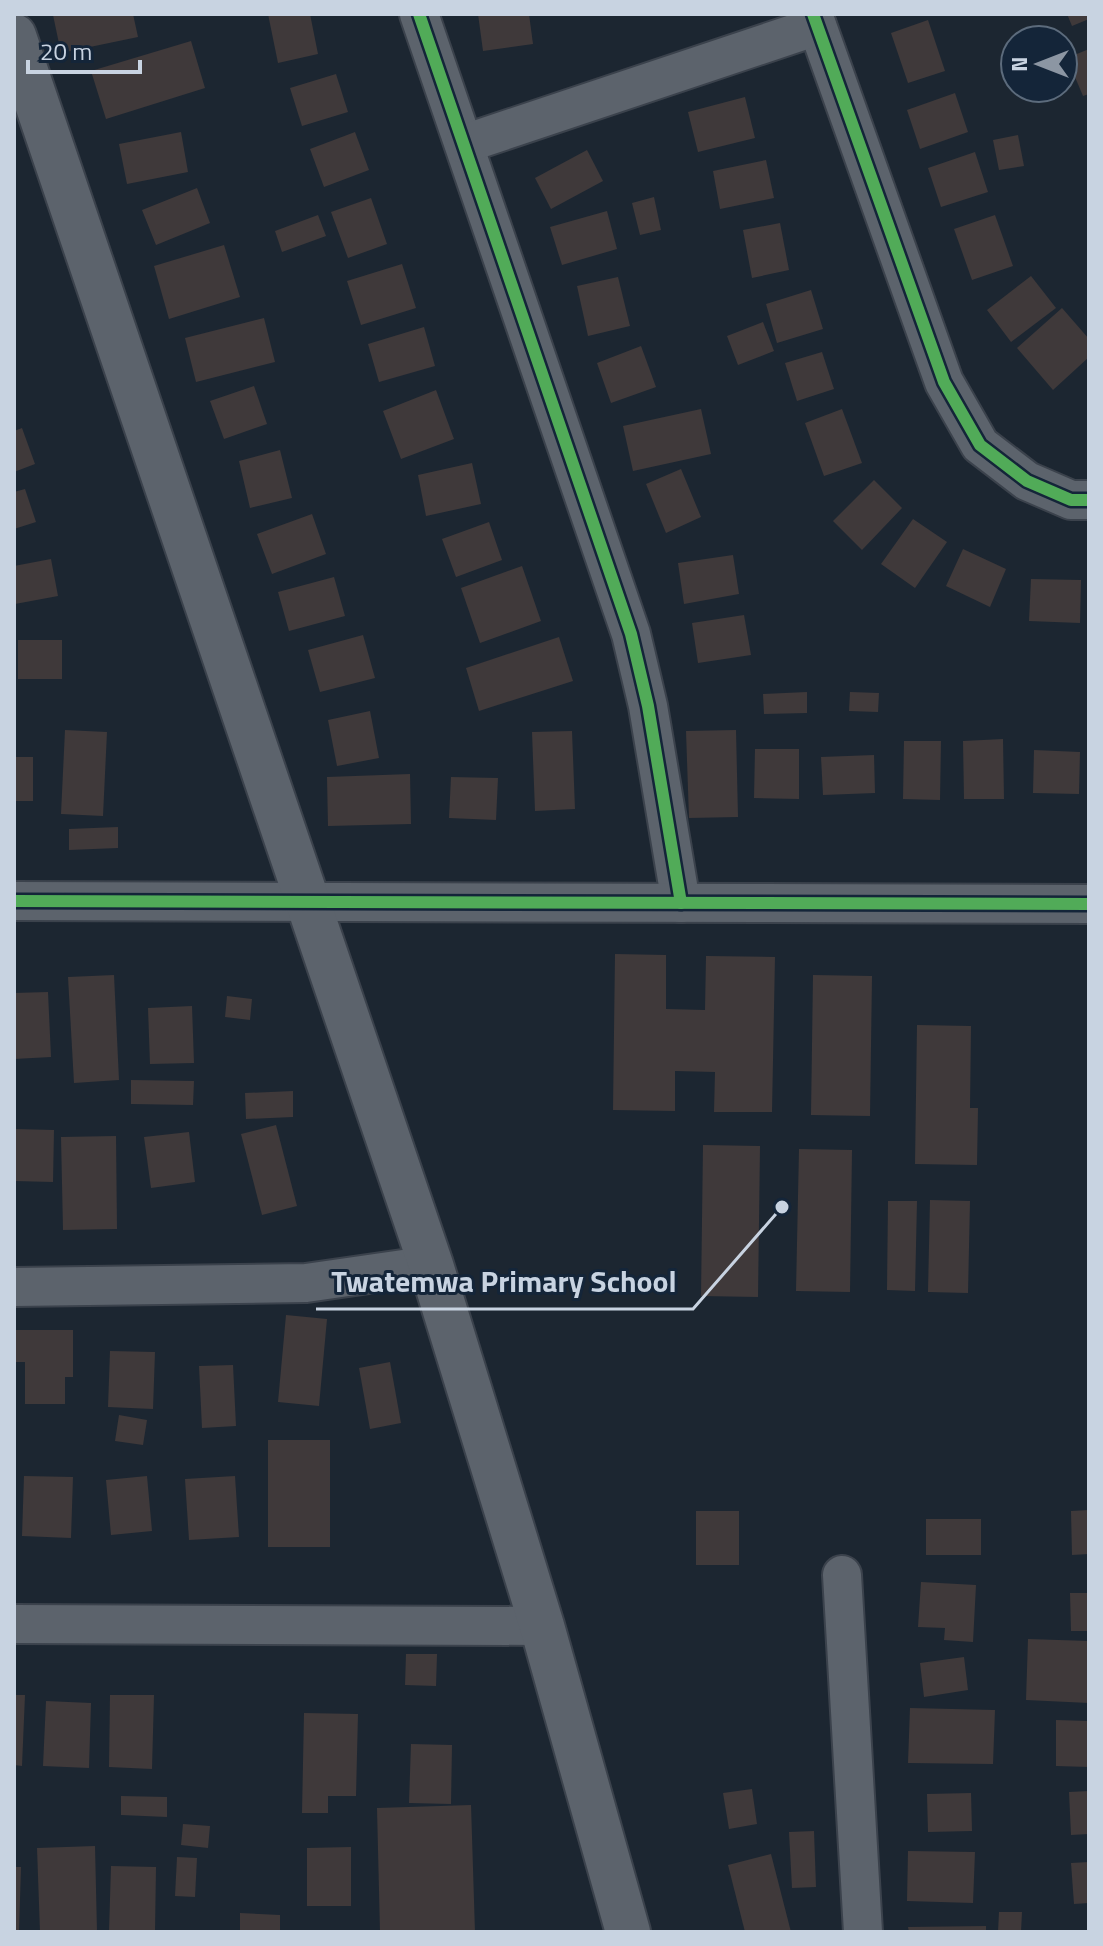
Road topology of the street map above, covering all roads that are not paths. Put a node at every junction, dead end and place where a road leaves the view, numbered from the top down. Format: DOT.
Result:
graph roads {
  1 [pos="419,14"];
  2 [pos="815,20"];
  3 [pos="14,36"];
  4 [pos="464,144"];
  5 [pos="1089,500"];
  6 [pos="307,900"];
  7 [pos="14,901"];
  8 [pos="681,903"];
  9 [pos="1089,904"];
  10 [pos="431,1265"];
  11 [pos="14,1287"];
  12 [pos="842,1575"];
  13 [pos="14,1624"];
  14 [pos="542,1626"];
  15 [pos="628,1932"];
  16 [pos="863,1932"];
  1 -- 4 [label="street"];
  2 -- 4 [label="street"];
  2 -- 5 [label="street"];
  3 -- 6 [label="main road"];
  4 -- 8 [label="street"];
  6 -- 7 [label="street"];
  6 -- 8 [label="street"];
  6 -- 10 [label="main road"];
  8 -- 9 [label="street"];
  10 -- 11 [label="street"];
  10 -- 14 [label="main road"];
  12 -- 16 [label="street"];
  13 -- 14 [label="street"];
  14 -- 15 [label="main road"];
}
